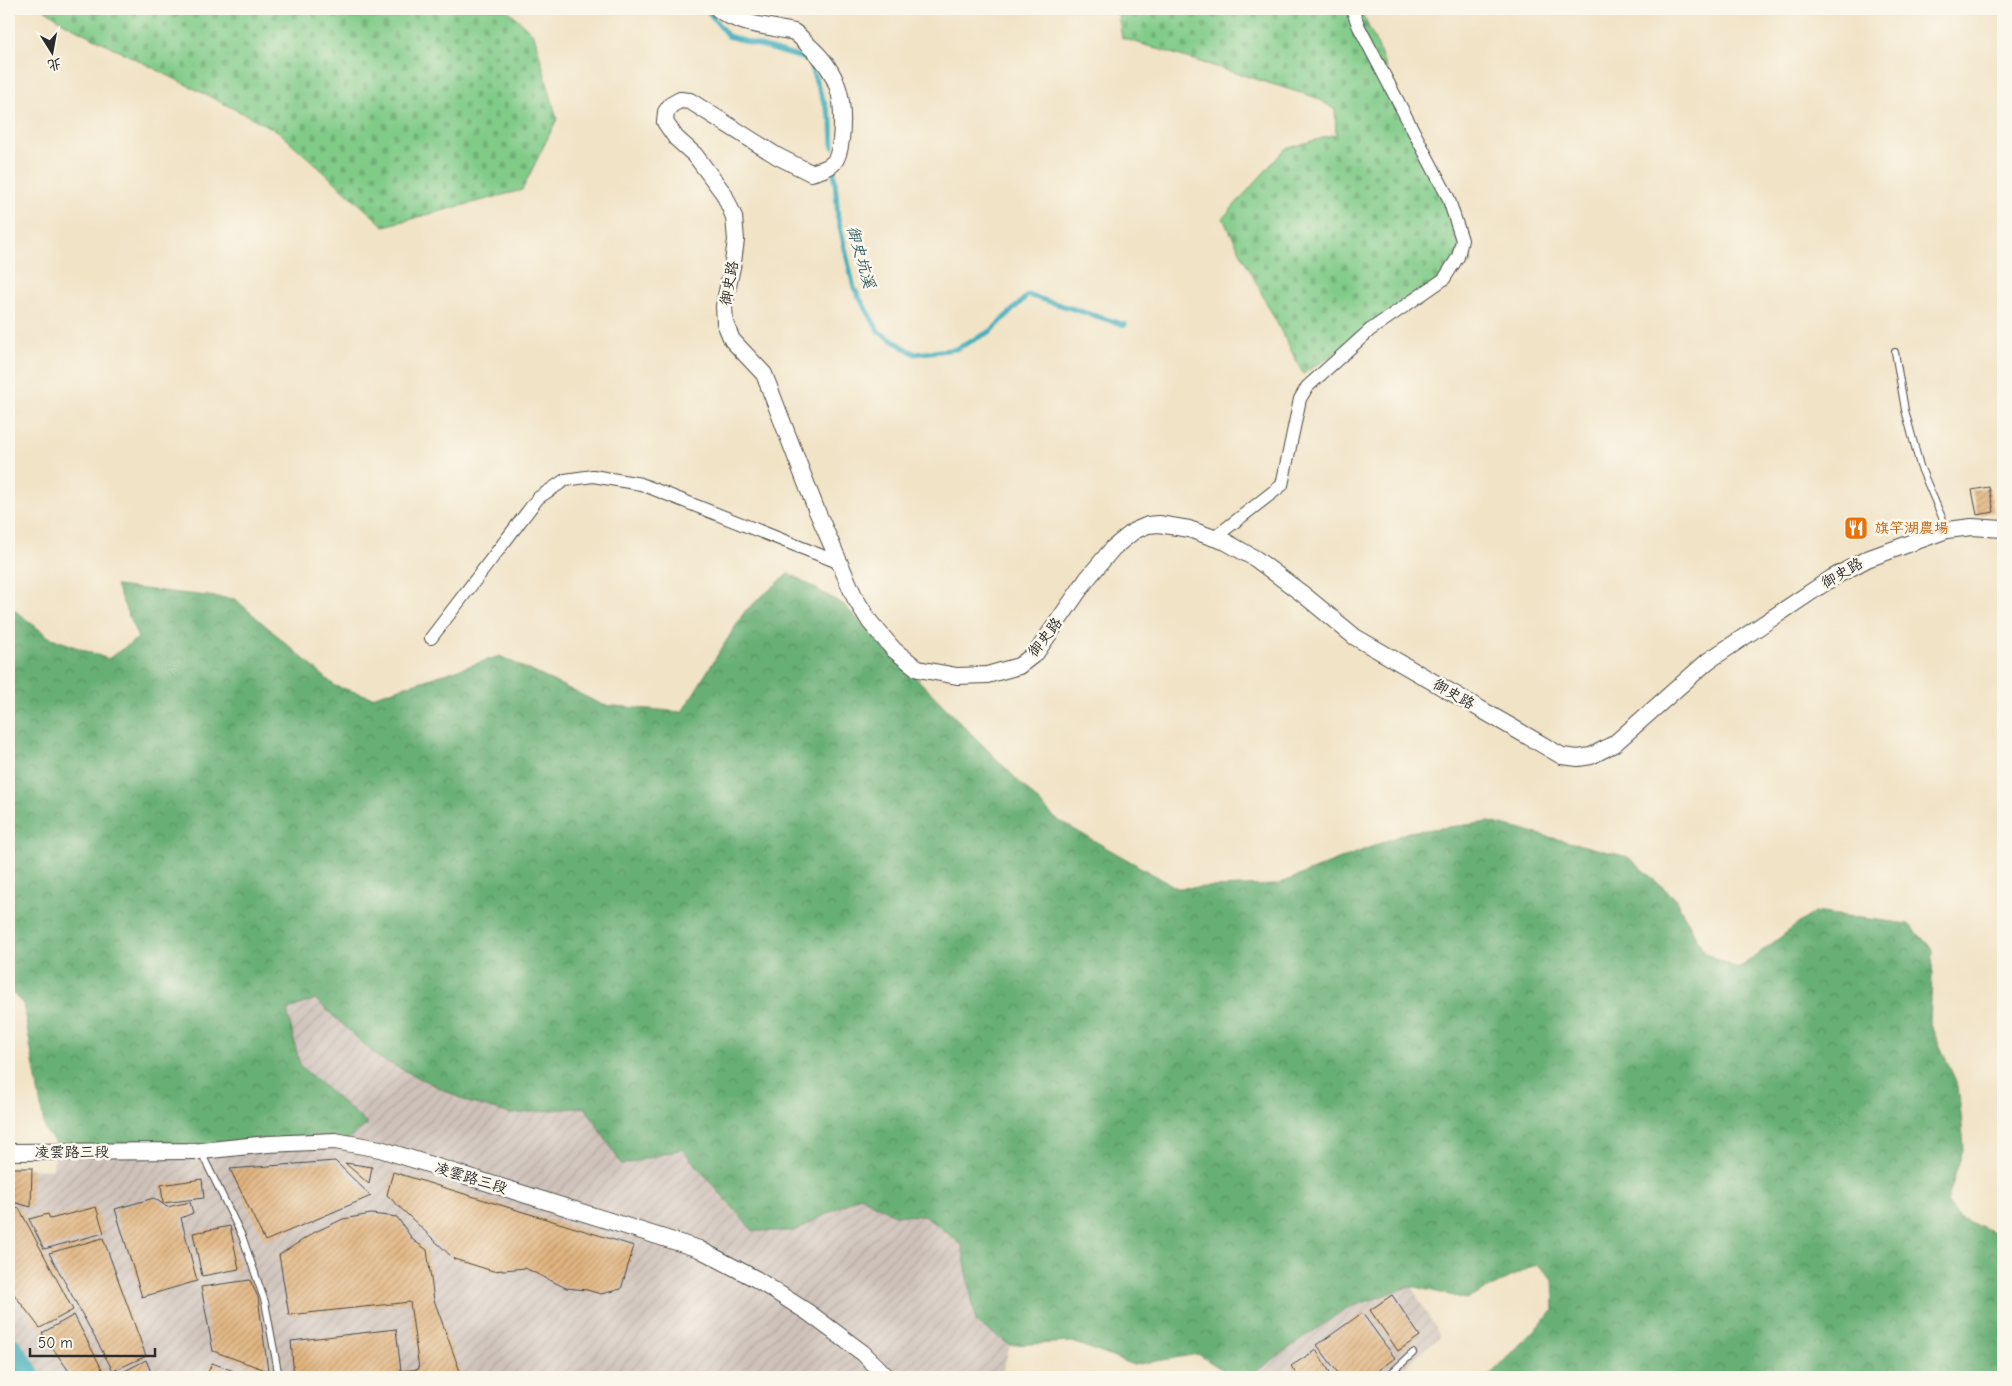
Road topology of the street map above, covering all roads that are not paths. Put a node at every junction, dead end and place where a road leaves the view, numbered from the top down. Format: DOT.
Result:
graph roads {
  1 [pos="718,9"];
  2 [pos="1352,9"];
  3 [pos="1894,352"];
  4 [pos="2003,529"];
  5 [pos="1947,530"];
  6 [pos="1214,538"];
  7 [pos="840,563"];
  8 [pos="431,638"];
  9 [pos="200,1151"];
  10 [pos="9,1152"];
  11 [pos="1413,1353"];
  12 [pos="279,1377"];
  13 [pos="887,1377"];
  14 [pos="1387,1377"];
  1 -- 7 [label="street, 御史路"];
  2 -- 6 [label="street"];
  3 -- 5 [label="lane"];
  4 -- 5 [label="street, 御史路"];
  5 -- 6 [label="street, 御史路"];
  6 -- 7 [label="street, 御史路"];
  7 -- 8 [label="street"];
  9 -- 10 [label="street, 凌雲路三段"];
  9 -- 12 [label="lane"];
  9 -- 13 [label="street, 凌雲路三段"];
  11 -- 14 [label="lane"];
}
